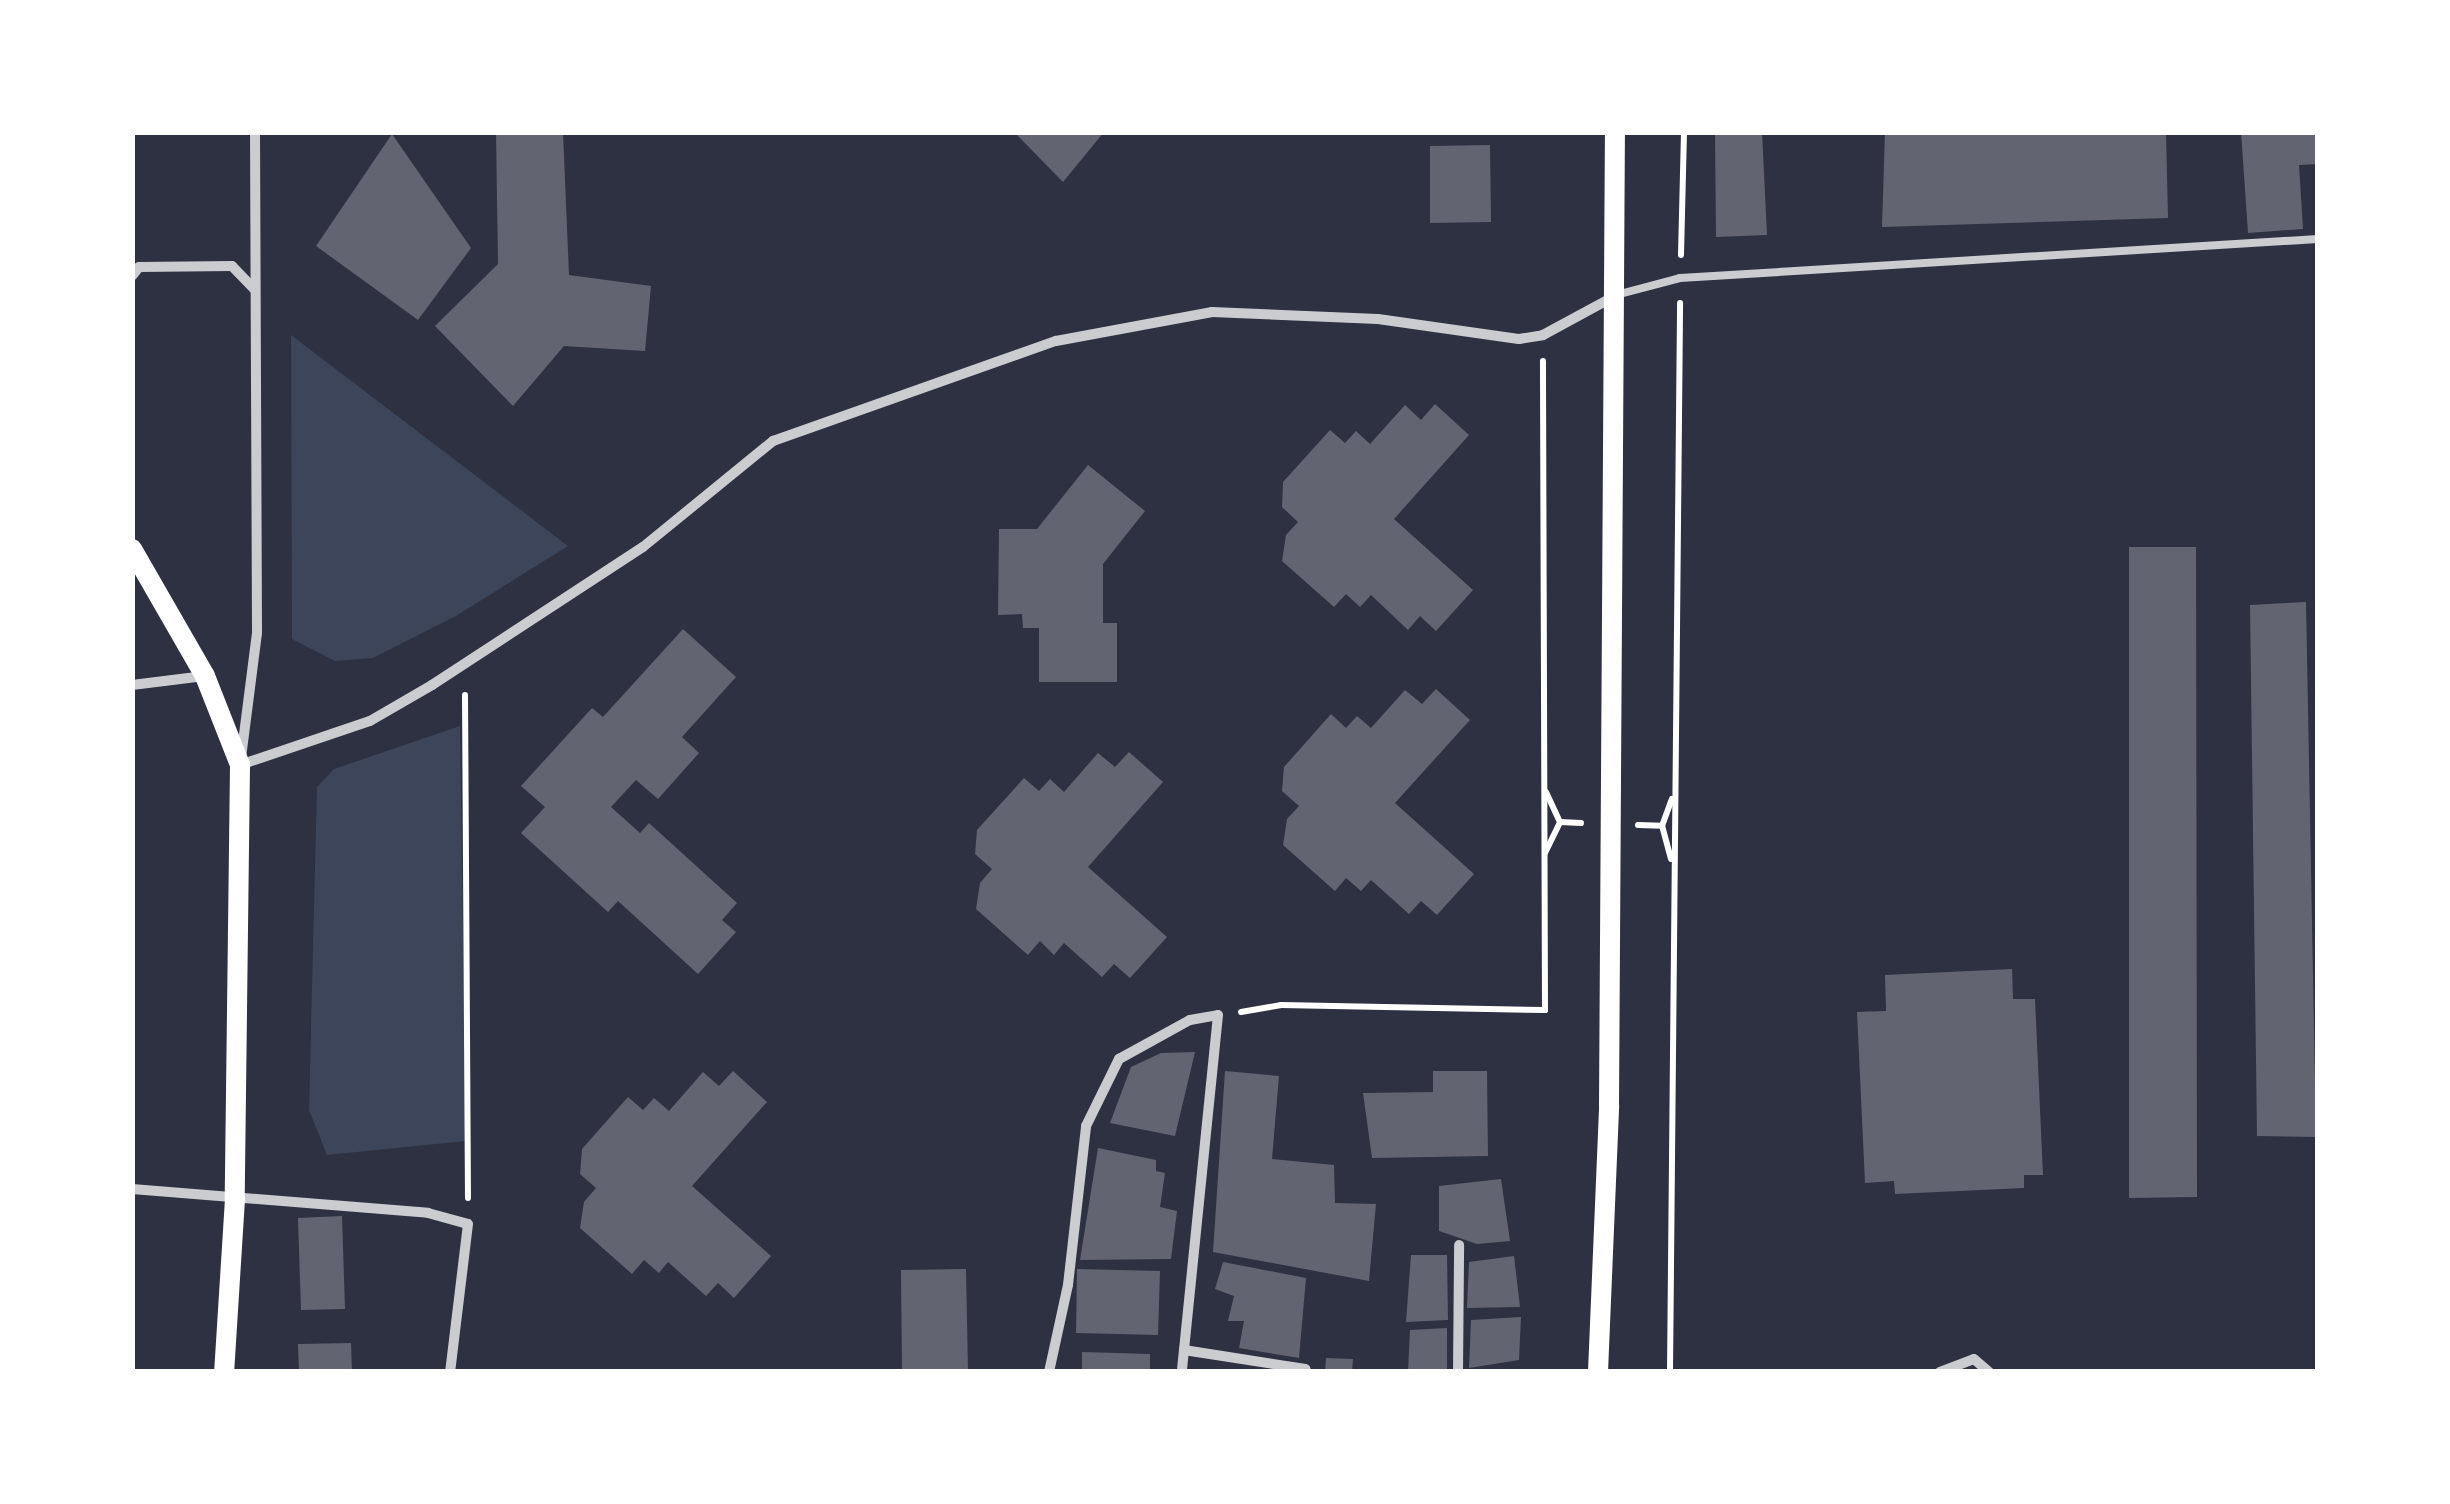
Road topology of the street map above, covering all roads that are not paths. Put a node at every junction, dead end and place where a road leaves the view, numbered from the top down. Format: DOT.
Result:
graph roads {
  1 [pos="255,132"];
  2 [pos="1615,132"];
  3 [pos="2318,238"];
  4 [pos="132,276"];
  5 [pos="255,290"];
  6 [pos="1616,296"];
  7 [pos="132,549"];
  8 [pos="205,676"];
  9 [pos="132,685"];
  10 [pos="240,766"];
  11 [pos="132,1189"];
  12 [pos="235,1199"];
  13 [pos="1459,1245"];
  14 [pos="1184,1350"];
  15 [pos="1306,1370"];
  16 [pos="224,1372"];
  17 [pos="450,1372"];
  18 [pos="1049,1372"];
  19 [pos="1182,1372"];
  20 [pos="1458,1372"];
  21 [pos="1598,1372"];
  22 [pos="1940,1372"];
  23 [pos="1989,1372"];
  1 -- 5 [label="street"];
  2 -- 6 [label="main road"];
  3 -- 6 [label="lane"];
  4 -- 5 [label="street"];
  5 -- 10 [label="street"];
  6 -- 10 [label="street"];
  6 -- 21 [label="main road"];
  7 -- 8 [label="main road"];
  8 -- 9 [label="street"];
  8 -- 10 [label="main road"];
  10 -- 12 [label="main road"];
  11 -- 12 [label="street"];
  12 -- 16 [label="main road"];
  12 -- 17 [label="street"];
  13 -- 20 [label="street"];
  14 -- 15 [label="street"];
  14 -- 18 [label="street"];
  14 -- 19 [label="street"];
  22 -- 23 [label="street"];
}
